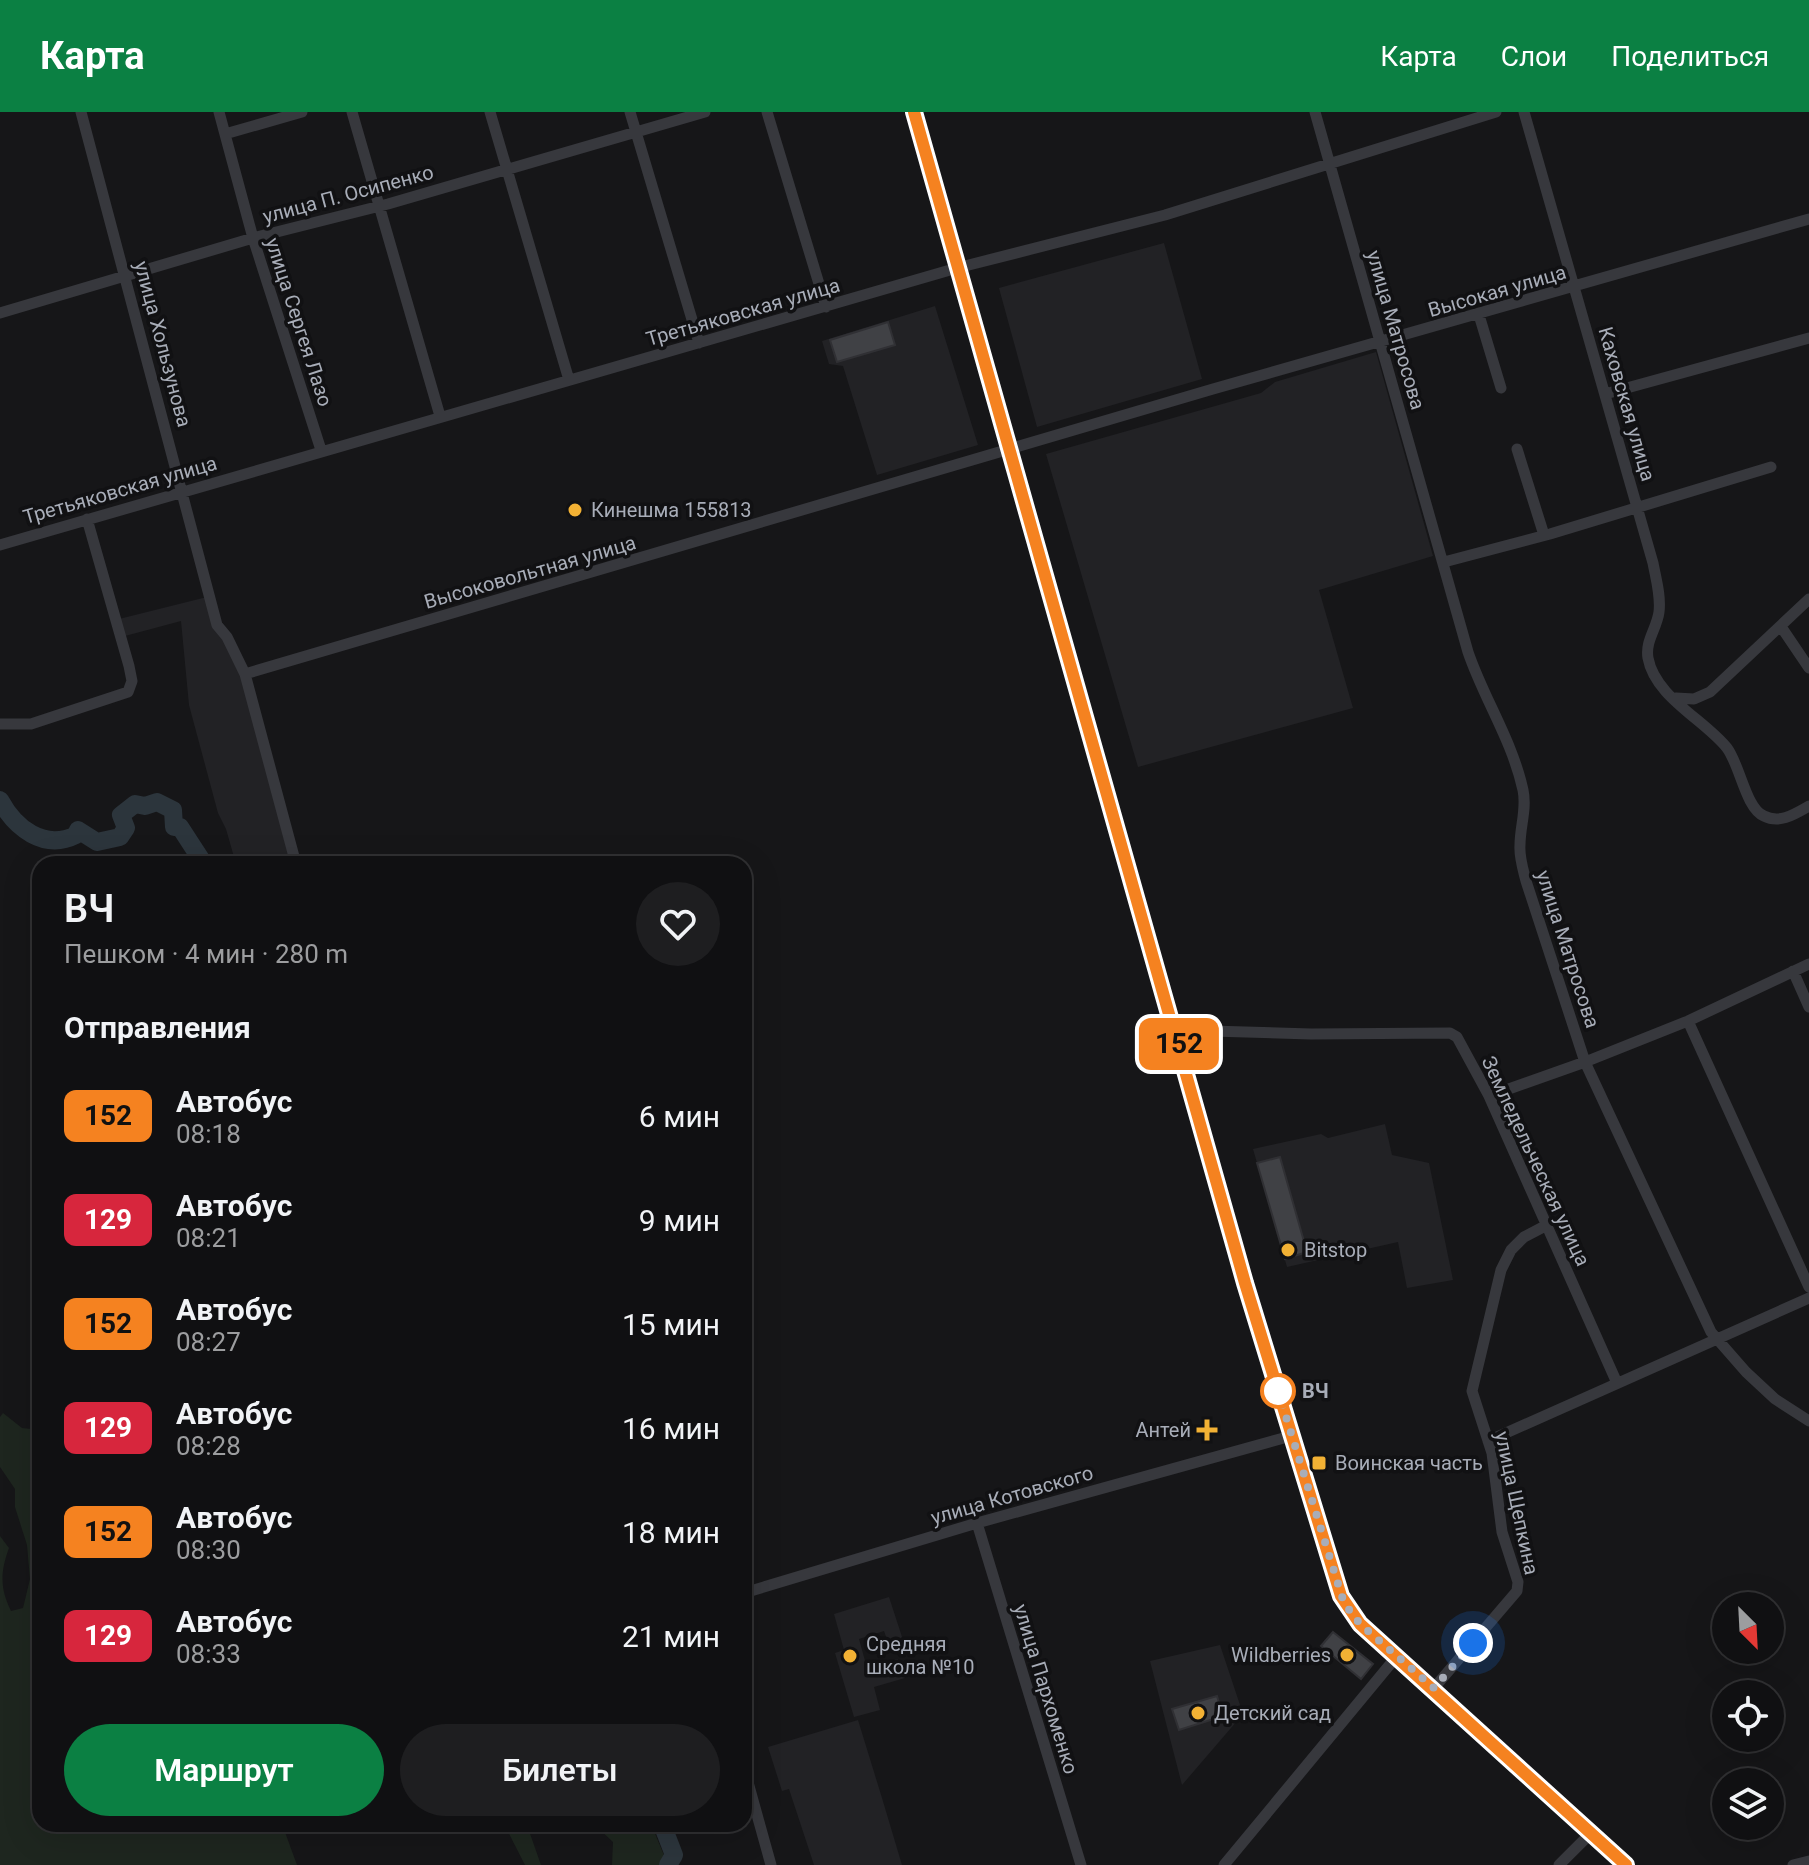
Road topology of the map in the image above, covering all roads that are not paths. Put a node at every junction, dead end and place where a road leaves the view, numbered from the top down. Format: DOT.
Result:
graph roads {
  1 [pos="81,112"];
  2 [pos="219,112"];
  3 [pos="302,112"];
  4 [pos="352,112"];
  5 [pos="490,112"];
  6 [pos="630,112"];
  7 [pos="705,112"];
  8 [pos="767,112"];
  9 [pos="914,112"];
  10 [pos="1315,112"];
  11 [pos="1496,112"];
  12 [pos="1524,112"];
  13 [pos="636,131"];
  14 [pos="225,134"];
  15 [pos="1329,163"];
  16 [pos="505,169"];
  17 [pos="380,206"];
  18 [pos="1809,219"];
  19 [pos="253,238"];
  20 [pos="957,268"];
  21 [pos="127,277"];
  22 [pos="1576,288"];
  23 [pos="826,307"];
  24 [pos="0,313"];
  25 [pos="1479,315"];
  26 [pos="1809,338"];
  27 [pos="699,343"];
  28 [pos="1381,343"];
  29 [pos="569,380"];
  30 [pos="1501,388"];
  31 [pos="1605,394"];
  32 [pos="440,416"];
  33 [pos="1517,449"];
  34 [pos="321,450"];
  35 [pos="1009,450"];
  36 [pos="1771,467"];
  37 [pos="180,491"];
  38 [pos="1637,507"];
  39 [pos="87,519"];
  40 [pos="1544,535"];
  41 [pos="0,545"];
  42 [pos="1444,562"];
  43 [pos="1809,599"];
  44 [pos="1782,628"];
  45 [pos="1809,668"];
  46 [pos="245,674"];
  47 [pos="1676,698"];
  48 [pos="0,724"];
  49 [pos="1809,806"];
  50 [pos="294,856"];
  51 [pos="1809,964"];
  52 [pos="1793,971"];
  53 [pos="1809,1007"];
  54 [pos="1688,1021"];
  55 [pos="1176,1030"];
  56 [pos="1585,1062"];
  57 [pos="1489,1096"];
  58 [pos="1547,1225"];
  59 [pos="1809,1287"];
  60 [pos="1809,1298"];
  61 [pos="1717,1339"];
  62 [pos="1617,1383"];
  63 [pos="1809,1421"];
  64 [pos="1291,1436"];
  65 [pos="1488,1441"];
  66 [pos="977,1523"];
  67 [pos="752,1591"];
  68 [pos="1397,1656"];
  69 [pos="1434,1688"];
  70 [pos="752,1797"];
  71 [pos="1592,1832"];
  72 [pos="1809,1861"];
  73 [pos="771,1865"];
  74 [pos="1081,1865"];
  75 [pos="1224,1865"];
  76 [pos="1559,1865"];
  77 [pos="1626,1865"];
  78 [pos="1793,1865"];
  1 -- 21 [label="street, улица Хользунова"];
  2 -- 14 [label="street, улица Сергея Лазо"];
  3 -- 14 [label="street"];
  4 -- 17 [label="street"];
  5 -- 16 [label="street"];
  6 -- 13 [label="street"];
  7 -- 13 [label="street, улица П. Осипенко"];
  8 -- 23 [label="street"];
  9 -- 20 [label="street"];
  10 -- 15 [label="street, улица Матросова"];
  11 -- 15 [label="street, Третьяковская улица"];
  12 -- 22 [label="street, Каховская улица"];
  13 -- 16 [label="street, улица П. Осипенко"];
  13 -- 27 [label="street"];
  14 -- 19 [label="street, улица Сергея Лазо"];
  15 -- 20 [label="street, Третьяковская улица"];
  15 -- 28 [label="street, улица Матросова"];
  16 -- 17 [label="street, улица П. Осипенко"];
  16 -- 29 [label="street"];
  17 -- 19 [label="street, улица П. Осипенко"];
  17 -- 32 [label="street"];
  18 -- 22 [label="street, Высокая улица"];
  19 -- 21 [label="street, улица П. Осипенко"];
  19 -- 34 [label="street, улица Сергея Лазо"];
  20 -- 23 [label="street, Третьяковская улица"];
  20 -- 35 [label="street"];
  21 -- 24 [label="street, улица П. Осипенко"];
  21 -- 37 [label="street, улица Хользунова"];
  22 -- 25 [label="street, Высокая улица"];
  22 -- 31 [label="street, Каховская улица"];
  23 -- 27 [label="street, Третьяковская улица"];
  25 -- 28 [label="street, Высокая улица"];
  25 -- 30 [label="street"];
  26 -- 31 [label="street"];
  27 -- 29 [label="street, Третьяковская улица"];
  28 -- 35 [label="street, Высокая улица"];
  28 -- 42 [label="street, улица Матросова"];
  29 -- 32 [label="street, Третьяковская улица"];
  31 -- 38 [label="street, Каховская улица"];
  32 -- 34 [label="street, Третьяковская улица"];
  33 -- 40 [label="street"];
  34 -- 37 [label="street, Третьяковская улица"];
  35 -- 46 [label="street, Высоковольтная улица"];
  35 -- 55 [label="street"];
  36 -- 38 [label="street"];
  37 -- 39 [label="street, Третьяковская улица"];
  37 -- 46 [label="street, улица Хользунова"];
  38 -- 40 [label="street"];
  38 -- 47 [label="street, Каховская улица"];
  39 -- 41 [label="street, Третьяковская улица"];
  39 -- 48 [label="street"];
  40 -- 42 [label="street"];
  42 -- 56 [label="street, улица Матросова"];
  43 -- 44 [label="street"];
  44 -- 45 [label="street"];
  44 -- 47 [label="street"];
  46 -- 50 [label="street, улица Хользунова"];
  47 -- 49 [label="street, Каховская улица"];
  51 -- 52 [label="street"];
  52 -- 53 [label="street"];
  52 -- 54 [label="street"];
  54 -- 56 [label="street"];
  54 -- 59 [label="street"];
  55 -- 57 [label="street, Земледельческая улица"];
  55 -- 64 [label="street"];
  56 -- 57 [label="street"];
  56 -- 61 [label="street, улица Матросова"];
  57 -- 58 [label="street, Земледельческая улица"];
  58 -- 62 [label="street, Земледельческая улица"];
  58 -- 65 [label="street, улица Щепкина"];
  60 -- 61 [label="street"];
  61 -- 62 [label="street"];
  61 -- 63 [label="street, улица Матросова"];
  62 -- 65 [label="street"];
  64 -- 66 [label="street, улица Котовского"];
  64 -- 68 [label="street"];
  65 -- 69 [label="street, улица Щепкина"];
  66 -- 67 [label="street, улица Котовского"];
  66 -- 74 [label="street, улица Пархоменко"];
  68 -- 69 [label="street"];
  68 -- 75 [label="street"];
  69 -- 71 [label="street"];
  70 -- 73 [label="street"];
  71 -- 76 [label="street"];
  71 -- 77 [label="street"];
  72 -- 78 [label="street"];
}
